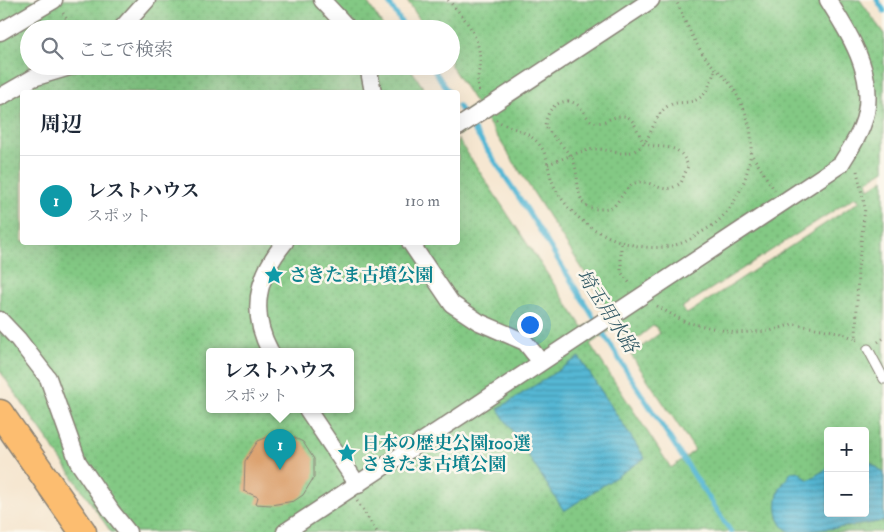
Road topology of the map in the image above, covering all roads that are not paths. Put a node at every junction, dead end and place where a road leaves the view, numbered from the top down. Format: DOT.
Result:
graph roads {
  1 [pos="54,0"];
  2 [pos="147,0"];
  3 [pos="322,0"];
  4 [pos="651,0"];
  5 [pos="828,0"];
  6 [pos="20,20"];
  7 [pos="20,20"];
  8 [pos="129,20"];
  9 [pos="341,20"];
  10 [pos="0,32"];
  11 [pos="43,75"];
  12 [pos="370,75"];
  13 [pos="373,90"];
  14 [pos="0,96"];
  15 [pos="464,122"];
  16 [pos="283,245"];
  17 [pos="412,245"];
  18 [pos="0,320"];
  19 [pos="269,348"];
  20 [pos="868,349"];
  21 [pos="541,362"];
  22 [pos="884,379"];
  23 [pos="0,413"];
  24 [pos="309,413"];
  25 [pos="353,488"];
  26 [pos="83,532"];
  27 [pos="128,532"];
  28 [pos="285,532"];
  1 -- 6 [label="street"];
  2 -- 8 [label="street"];
  3 -- 9 [label="street"];
  4 -- 15 [label="street"];
  5 -- 21 [label="street"];
  7 -- 10 [label="street"];
  11 -- 14 [label="street"];
  12 -- 13 [label="street"];
  16 -- 19 [label="street"];
  17 -- 21 [label="street"];
  18 -- 27 [label="street"];
  20 -- 22 [label="lane"];
  21 -- 25 [label="street"];
  23 -- 26 [label="main road"];
  24 -- 25 [label="street"];
  25 -- 28 [label="street"];
}
